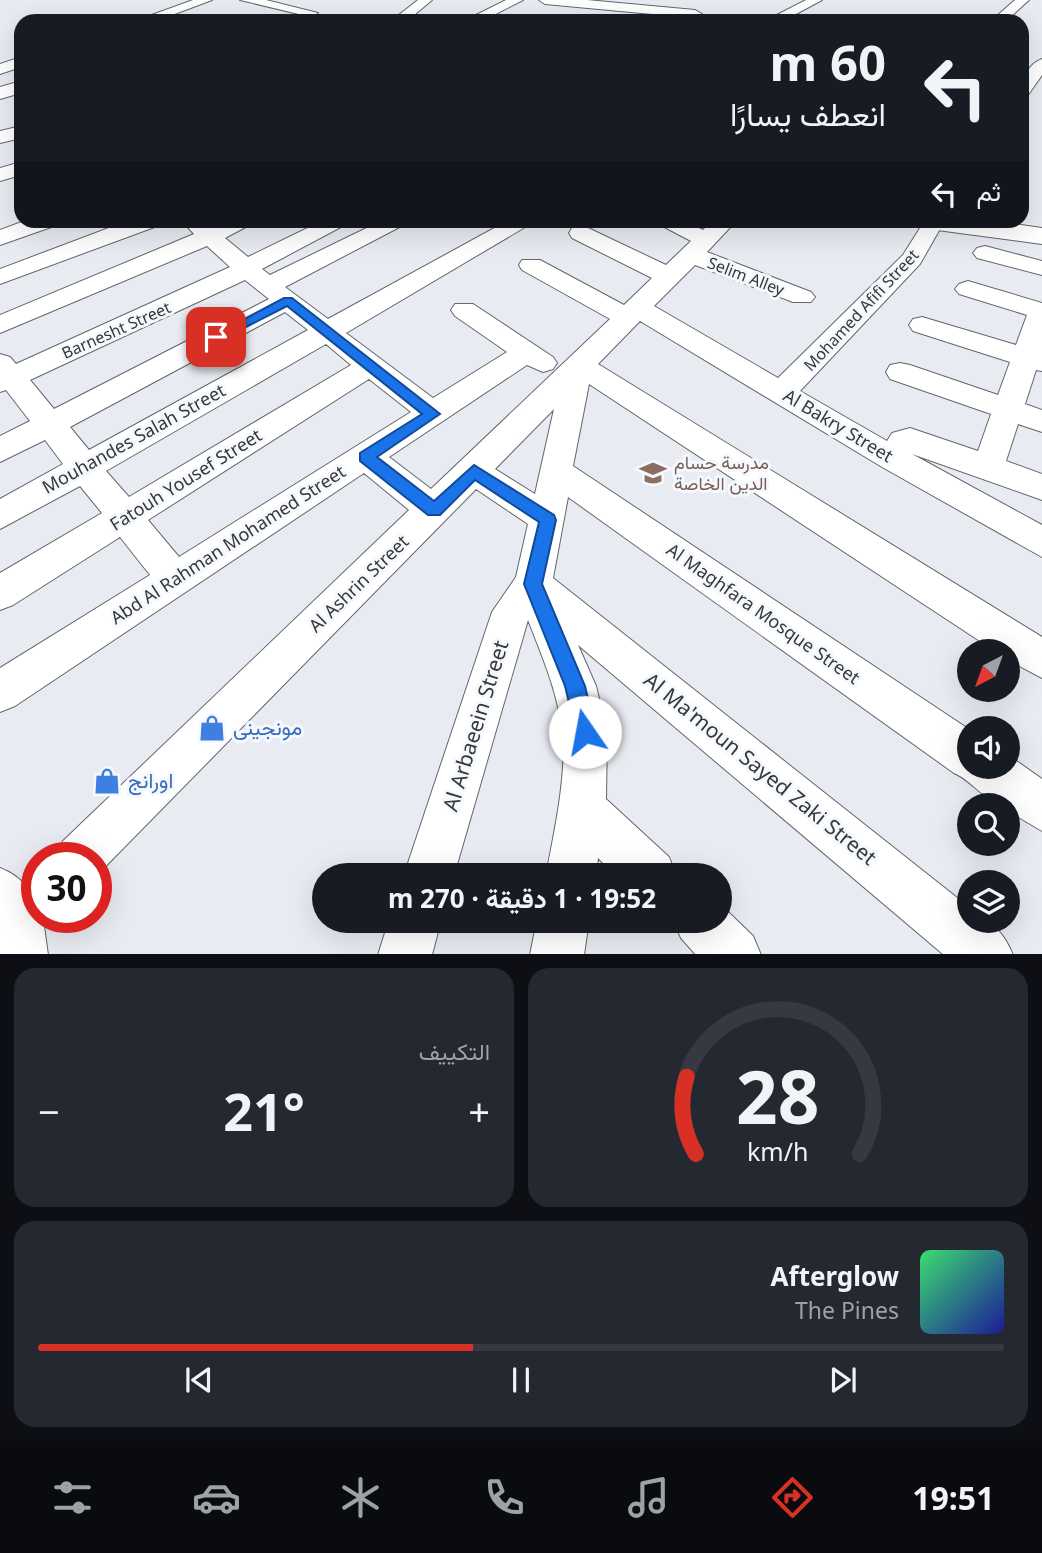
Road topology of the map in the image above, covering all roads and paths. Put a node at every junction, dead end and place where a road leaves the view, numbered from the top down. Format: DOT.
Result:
graph roads {
  1 [pos="194,0"];
  2 [pos="206,0"];
  3 [pos="246,0"];
  4 [pos="425,0"];
  5 [pos="517,0"];
  6 [pos="545,0"];
  7 [pos="817,0"];
  8 [pos="1023,0"];
  9 [pos="564,1"];
  10 [pos="311,13"];
  11 [pos="154,14"];
  12 [pos="155,14"];
  13 [pos="407,14"];
  14 [pos="486,14"];
  15 [pos="695,14"];
  16 [pos="788,14"];
  17 [pos="1006,14"];
  18 [pos="1039,62"];
  19 [pos="1029,79"];
  20 [pos="27,228"];
  21 [pos="130,228"];
  22 [pos="202,228"];
  23 [pos="327,228"];
  24 [pos="388,228"];
  25 [pos="512,228"];
  26 [pos="672,228"];
  27 [pos="926,228"];
  28 [pos="982,228"];
  29 [pos="580,233"];
  30 [pos="1042,236"];
  31 [pos="0,238"];
  32 [pos="697,248"];
  33 [pos="985,253"];
  34 [pos="531,265"];
  35 [pos="246,268"];
  36 [pos="1042,268"];
  37 [pos="0,276"];
  38 [pos="968,289"];
  39 [pos="278,293"];
  40 [pos="802,297"];
  41 [pos="464,310"];
  42 [pos="1042,311"];
  43 [pos="631,312"];
  44 [pos="0,325"];
  45 [pos="922,325"];
  46 [pos="328,330"];
  47 [pos="527,352"];
  48 [pos="1035,360"];
  49 [pos="372,365"];
  50 [pos="571,371"];
  51 [pos="900,372"];
  52 [pos="4,374"];
  53 [pos="781,393"];
  54 [pos="1007,410"];
  55 [pos="433,414"];
  56 [pos="1042,421"];
  57 [pos="50,424"];
  58 [pos="0,450"];
  59 [pos="366,457"];
  60 [pos="893,459"];
  61 [pos="84,467"];
  62 [pos="988,467"];
  63 [pos="474,471"];
  64 [pos="556,471"];
  65 [pos="1042,487"];
  66 [pos="434,510"];
  67 [pos="0,515"];
  68 [pos="126,518"];
  69 [pos="548,520"];
  70 [pos="1042,542"];
  71 [pos="176,580"];
  72 [pos="533,584"];
  73 [pos="0,593"];
  74 [pos="1042,659"];
  75 [pos="0,692"];
  76 [pos="957,748"];
  77 [pos="1002,779"];
  78 [pos="1042,807"];
  79 [pos="582,809"];
  80 [pos="96,842"];
  81 [pos="433,863"];
  82 [pos="573,863"];
  83 [pos="638,863"];
  84 [pos="411,933"];
  85 [pos="561,933"];
  86 [pos="712,933"];
  87 [pos="405,954"];
  88 [pos="557,954"];
  89 [pos="734,954"];
  90 [pos="986,954"];
  1 -- 11 [label="street"];
  2 -- 12 [label="street"];
  3 -- 10 [label="street"];
  4 -- 13 [label="street"];
  5 -- 14 [label="street"];
  6 -- 9 [label="street"];
  7 -- 16 [label="street"];
  8 -- 17 [label="street"];
  9 -- 15 [label="street"];
  18 -- 19 [label="street"];
  20 -- 31 [label="street"];
  21 -- 37 [label="street"];
  22 -- 35 [label="street"];
  22 -- 44 [label="street"];
  23 -- 35 [label="street, Barnesht Street"];
  24 -- 39 [label="street"];
  25 -- 46 [label="street, Mouhandes Salah Street"];
  26 -- 32 [label="street"];
  27 -- 53 [label="street, Mohamed Afifi Street"];
  28 -- 30 [label="main road"];
  29 -- 32 [label="street"];
  32 -- 40 [label="street, Selim Alley"];
  32 -- 43 [label="street, Al Ashrin Street"];
  33 -- 36 [label="street"];
  34 -- 43 [label="street, Al Bakry Street"];
  35 -- 39 [label="street"];
  35 -- 52 [label="street, Barnesht Street"];
  38 -- 42 [label="street"];
  39 -- 46 [label="street"];
  39 -- 57 [label="street"];
  41 -- 47 [label="street"];
  42 -- 48 [label="street"];
  43 -- 50 [label="street, Al Ashrin Street"];
  43 -- 53 [label="street, Al Bakry Street"];
  45 -- 48 [label="street"];
  46 -- 49 [label="street"];
  46 -- 61 [label="street, Mouhandes Salah Street"];
  47 -- 50 [label="street"];
  47 -- 55 [label="street, Abd Al Rahman Mohamed Street"];
  48 -- 54 [label="street"];
  49 -- 55 [label="street"];
  49 -- 68 [label="street, Fatouh Yousef Street"];
  50 -- 63 [label="street, Al Ashrin Street"];
  50 -- 64 [label="street, Al Arbaeein Street"];
  50 -- 74 [label="street"];
  51 -- 54 [label="street"];
  52 -- 57 [label="street"];
  53 -- 60 [label="street, Al Bakry Street"];
  54 -- 56 [label="street"];
  54 -- 62 [label="street"];
  55 -- 59 [label="street, Abd Al Rahman Mohamed Street"];
  57 -- 58 [label="street"];
  57 -- 61 [label="street"];
  59 -- 66 [label="street"];
  59 -- 71 [label="street, Abd Al Rahman Mohamed Street"];
  60 -- 62 [label="street"];
  60 -- 70 [label="street, Al Bakry Street"];
  61 -- 67 [label="street, Mouhandes Salah Street"];
  61 -- 68 [label="street"];
  62 -- 65 [label="street"];
  63 -- 66 [label="street, Al Ashrin Street"];
  63 -- 69 [label="street"];
  64 -- 69 [label="street, Al Arbaeein Street"];
  64 -- 76 [label="street, Al Maghfara Mosque Street"];
  66 -- 80 [label="street, Al Ashrin Street"];
  68 -- 71 [label="street"];
  68 -- 73 [label="street, Fatouh Yousef Street"];
  69 -- 72 [label="street, Al Arbaeein Street"];
  71 -- 75 [label="street, Abd Al Rahman Mohamed Street"];
  72 -- 79 [label="street"];
  72 -- 81 [label="street, Al Arbaeein Street"];
  72 -- 90 [label="street, Al Ma'moun Sayed Zaki Street"];
  77 -- 78 [label="street"];
  79 -- 82 [label="street"];
  79 -- 83 [label="street"];
  84 -- 87 [label="street"];
  85 -- 88 [label="street"];
  86 -- 89 [label="street"];
}
